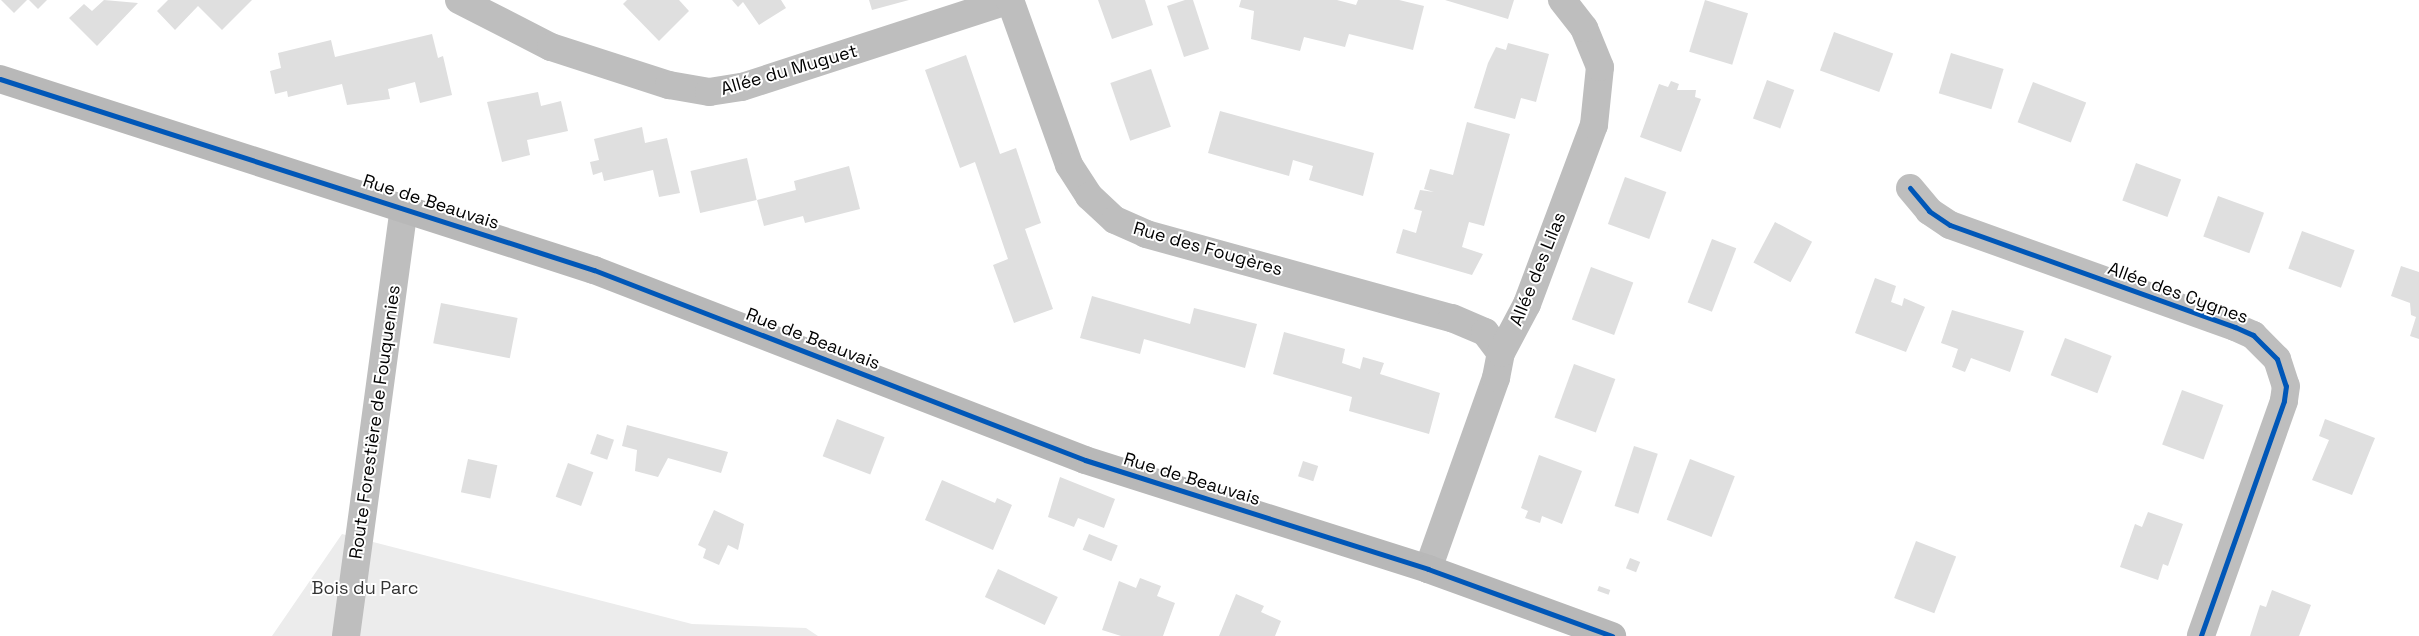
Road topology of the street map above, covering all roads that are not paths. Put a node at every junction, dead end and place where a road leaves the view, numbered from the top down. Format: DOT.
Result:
graph roads {
  1 [pos="459,0"];
  2 [pos="1010,0"];
  3 [pos="1562,0"];
  4 [pos="0,78"];
  5 [pos="1910,188"];
  6 [pos="404,208"];
  7 [pos="1501,353"];
  8 [pos="1428,569"];
  9 [pos="346,636"];
  10 [pos="1612,636"];
  11 [pos="2201,636"];
  1 -- 2 [label="street, Allée du Muguet"];
  2 -- 7 [label="street, Rue des Fougères"];
  3 -- 7 [label="street, Allée des Lilas"];
  4 -- 6 [label="street, Rue de Beauvais"];
  5 -- 11 [label="street, Allée des Cygnes"];
  6 -- 8 [label="street, Rue de Beauvais"];
  6 -- 9 [label="street, Route Forestière de Fouquenies"];
  7 -- 8 [label="street, Allée des Lilas"];
  8 -- 10 [label="street, Rue de Beauvais"];
}
